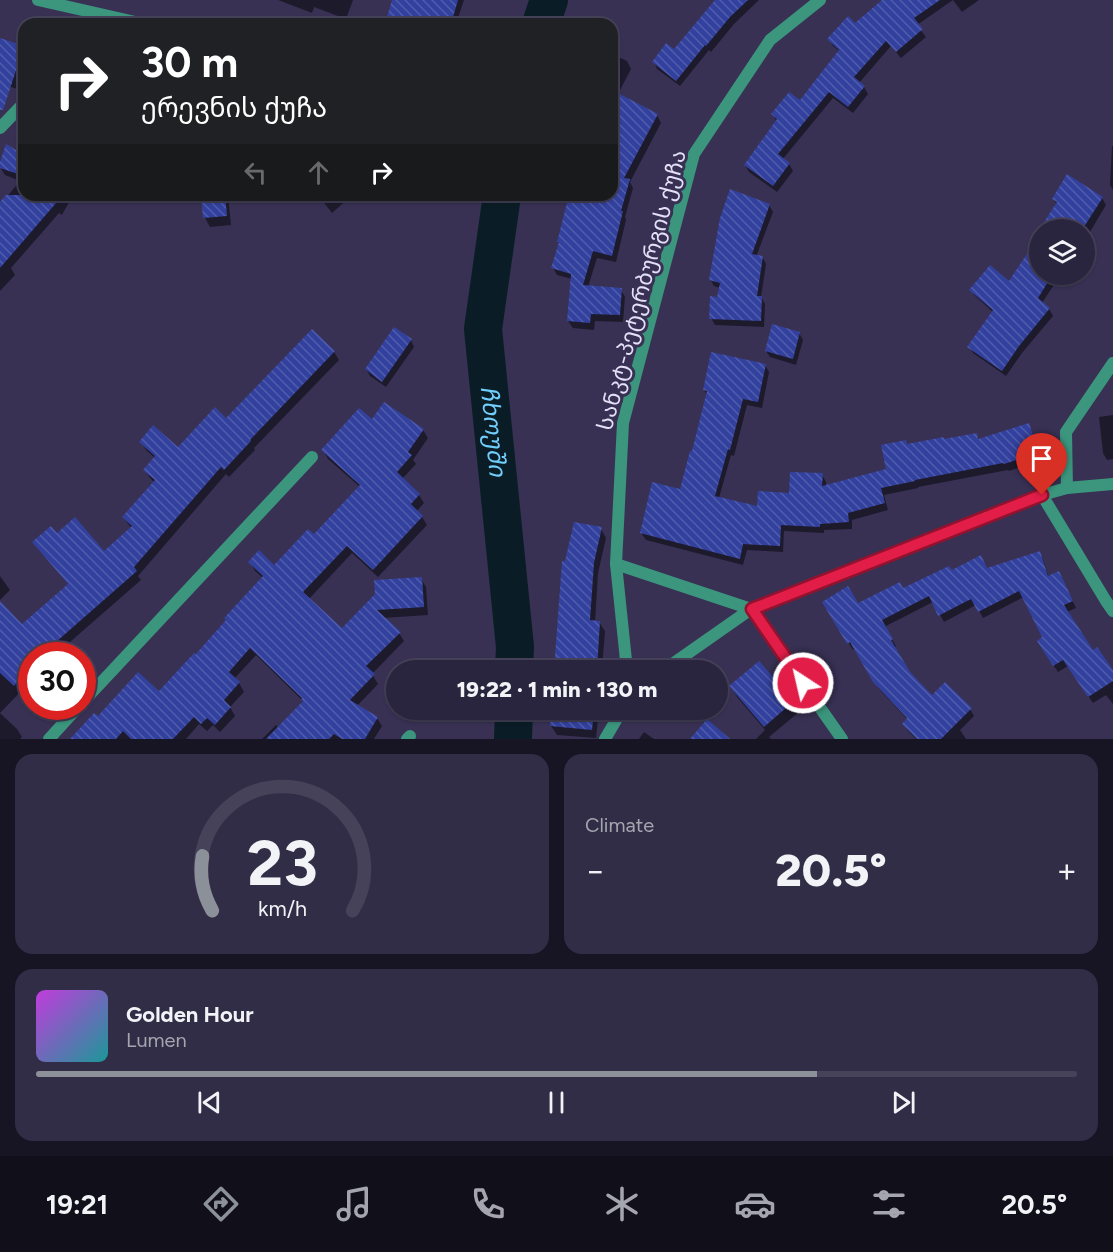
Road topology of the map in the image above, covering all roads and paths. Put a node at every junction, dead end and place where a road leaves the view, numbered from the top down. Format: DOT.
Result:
graph roads {
  1 [pos="38,0"];
  2 [pos="820,0"];
  3 [pos="95,18"];
  4 [pos="18,109"];
  5 [pos="0,128"];
  6 [pos="1113,363"];
  7 [pos="312,458"];
  8 [pos="1113,484"];
  9 [pos="1066,488"];
  10 [pos="1042,495"];
  11 [pos="616,564"];
  12 [pos="752,609"];
  13 [pos="1113,611"];
  14 [pos="626,660"];
  15 [pos="678,660"];
  16 [pos="96,688"];
  17 [pos="66,720"];
  18 [pos="616,720"];
  19 [pos="49,739"];
  20 [pos="605,739"];
  21 [pos="842,739"];
  1 -- 3 [label="street"];
  2 -- 11 [label="street, სანკტ-პეტერბურგის ქუჩა"];
  4 -- 5 [label="street"];
  6 -- 9 [label="street"];
  7 -- 16 [label="street"];
  8 -- 9 [label="street"];
  9 -- 10 [label="street"];
  10 -- 12 [label="street"];
  10 -- 13 [label="street"];
  11 -- 12 [label="street"];
  11 -- 14 [label="street, სანკტ-პეტერბურგის ქუჩა"];
  12 -- 15 [label="street"];
  12 -- 21 [label="street"];
  17 -- 19 [label="street"];
  18 -- 20 [label="street"];
}
